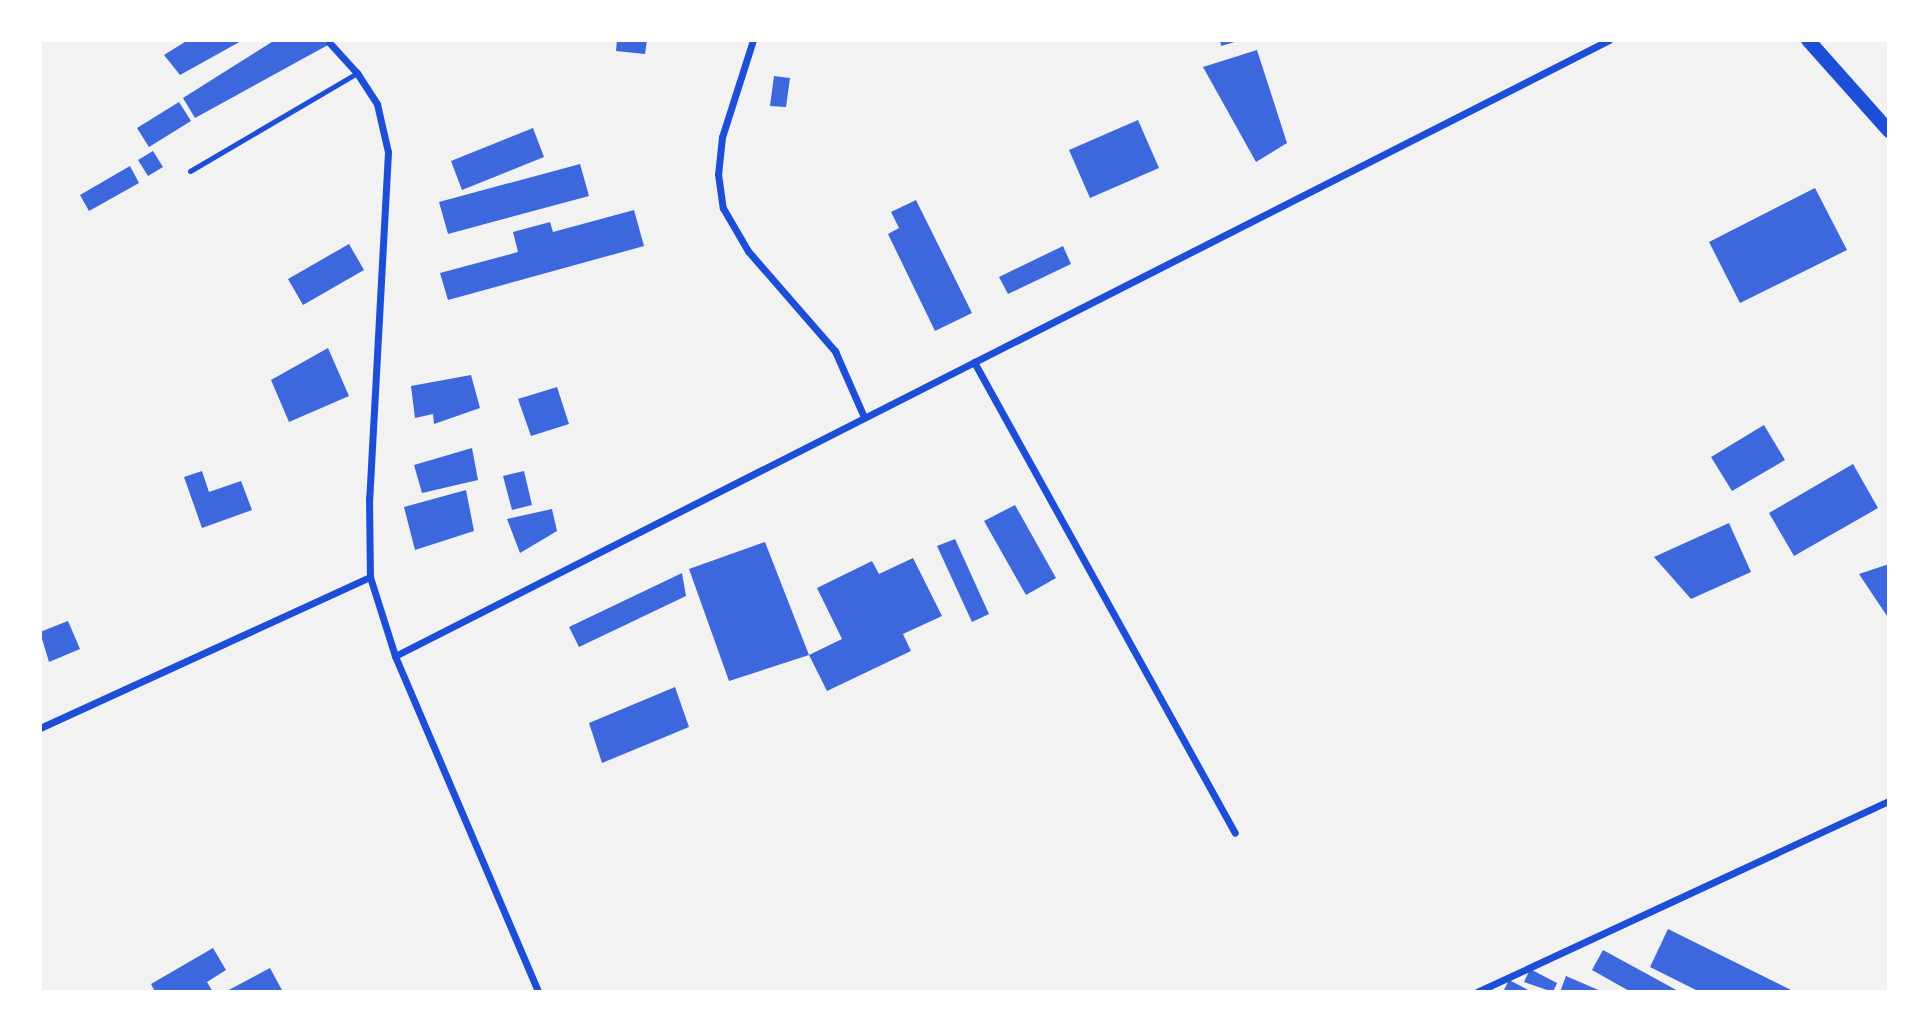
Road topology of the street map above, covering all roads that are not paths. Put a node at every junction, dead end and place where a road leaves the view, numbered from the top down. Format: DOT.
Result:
graph roads {
  1 [pos="327,40"];
  2 [pos="753,40"];
  3 [pos="1609,40"];
  4 [pos="1808,40"];
  5 [pos="357,73"];
  6 [pos="1889,131"];
  7 [pos="190,171"];
  8 [pos="974,362"];
  9 [pos="864,417"];
  10 [pos="370,577"];
  11 [pos="395,656"];
  12 [pos="40,728"];
  13 [pos="1889,801"];
  14 [pos="1235,833"];
  15 [pos="538,992"];
  16 [pos="1476,992"];
  1 -- 5 [label="street"];
  2 -- 9 [label="street"];
  3 -- 8 [label="street"];
  4 -- 6 [label="main road"];
  5 -- 7 [label="lane"];
  5 -- 10 [label="street"];
  8 -- 9 [label="street"];
  8 -- 14 [label="street"];
  9 -- 11 [label="street"];
  10 -- 11 [label="street"];
  10 -- 12 [label="street"];
  11 -- 15 [label="street"];
  13 -- 16 [label="street"];
}
